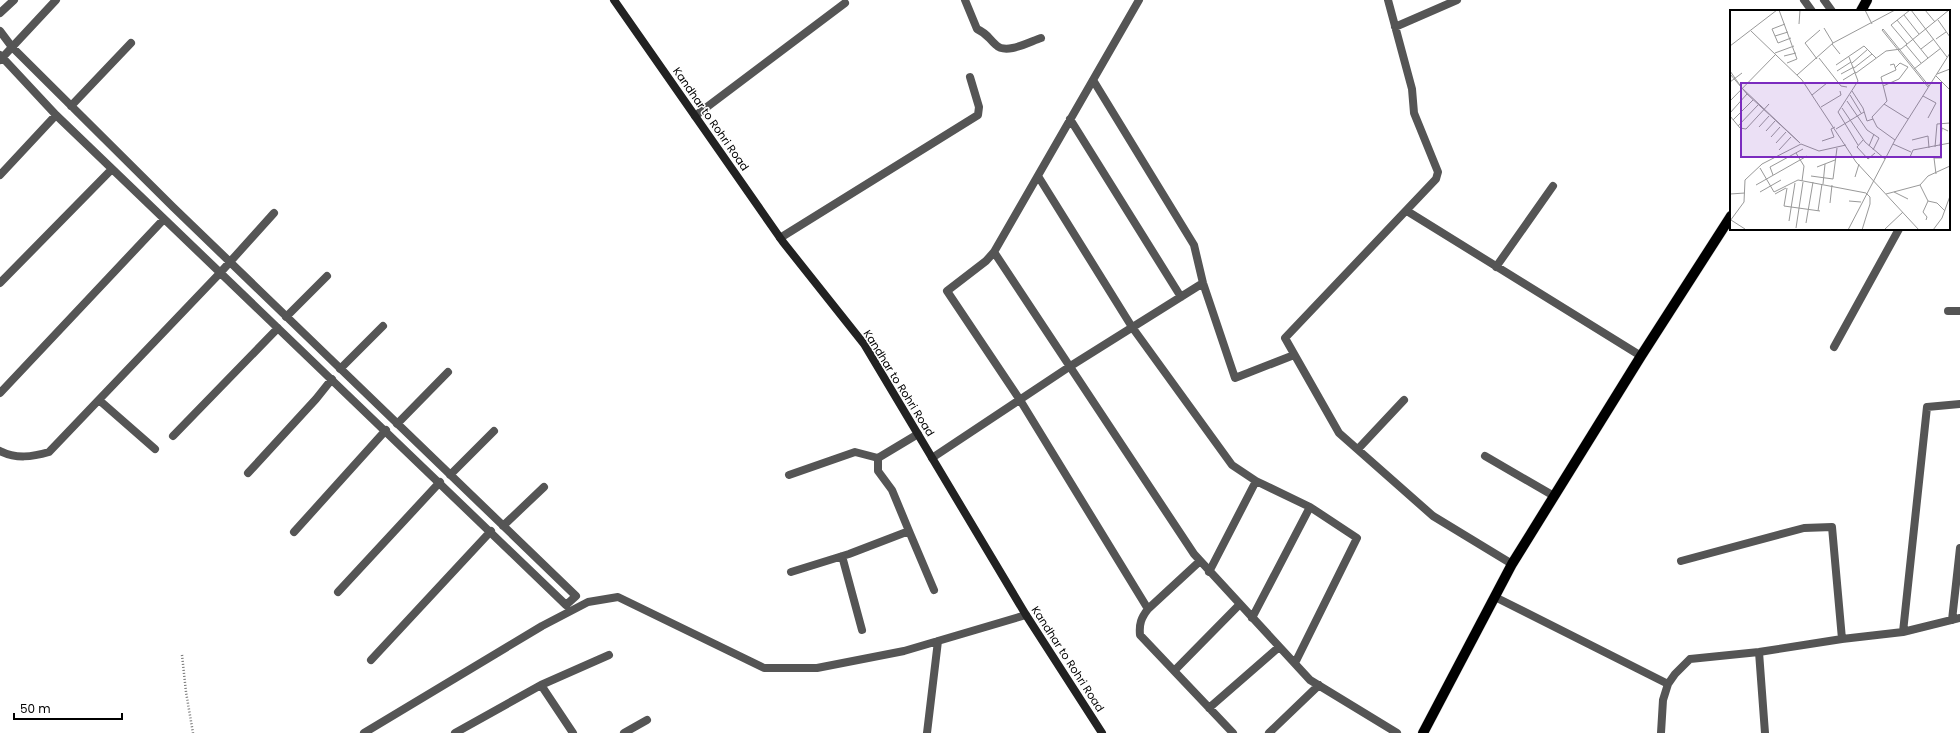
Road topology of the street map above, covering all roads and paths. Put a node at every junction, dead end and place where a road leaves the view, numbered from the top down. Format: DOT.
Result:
graph roads {
  1 [pos="14,0"];
  2 [pos="56,0"];
  3 [pos="614,0"];
  4 [pos="965,0"];
  5 [pos="1139,0"];
  6 [pos="1388,0"];
  7 [pos="1457,0"];
  8 [pos="1804,0"];
  9 [pos="1824,0"];
  10 [pos="1867,0"];
  11 [pos="845,3"];
  12 [pos="1811,10"];
  13 [pos="1831,10"];
  14 [pos="1861,10"];
  15 [pos="0,13"];
  16 [pos="1396,27"];
  17 [pos="0,31"];
  18 [pos="1041,38"];
  19 [pos="131,43"];
  20 [pos="12,48"];
  21 [pos="1,58"];
  22 [pos="970,77"];
  23 [pos="1093,80"];
  24 [pos="71,106"];
  25 [pos="56,115"];
  26 [pos="695,116"];
  27 [pos="1070,119"];
  28 [pos="112,169"];
  29 [pos="0,175"];
  30 [pos="1038,176"];
  31 [pos="1553,186"];
  32 [pos="1407,211"];
  33 [pos="274,212"];
  34 [pos="1730,218"];
  35 [pos="164,219"];
  36 [pos="1898,230"];
  37 [pos="780,238"];
  38 [pos="994,252"];
  39 [pos="229,262"];
  40 [pos="1496,267"];
  41 [pos="220,273"];
  42 [pos="326,276"];
  43 [pos="0,283"];
  44 [pos="1203,283"];
  45 [pos="1181,297"];
  46 [pos="1948,311"];
  47 [pos="1960,311"];
  48 [pos="286,317"];
  49 [pos="383,326"];
  50 [pos="1132,327"];
  51 [pos="278,328"];
  52 [pos="1834,347"];
  53 [pos="1294,356"];
  54 [pos="1641,356"];
  55 [pos="1069,367"];
  56 [pos="340,369"];
  57 [pos="448,372"];
  58 [pos="332,379"];
  59 [pos="0,393"];
  60 [pos="99,400"];
  61 [pos="1020,400"];
  62 [pos="1404,400"];
  63 [pos="1960,404"];
  64 [pos="397,424"];
  65 [pos="386,430"];
  66 [pos="494,431"];
  67 [pos="918,434"];
  68 [pos="173,436"];
  69 [pos="155,449"];
  70 [pos="1358,449"];
  71 [pos="0,451"];
  72 [pos="1485,456"];
  73 [pos="878,458"];
  74 [pos="932,458"];
  75 [pos="248,473"];
  76 [pos="450,475"];
  77 [pos="789,475"];
  78 [pos="1256,481"];
  79 [pos="440,482"];
  80 [pos="544,487"];
  81 [pos="1554,496"];
  82 [pos="1310,507"];
  83 [pos="504,526"];
  84 [pos="491,531"];
  85 [pos="909,531"];
  86 [pos="294,532"];
  87 [pos="1960,548"];
  88 [pos="842,556"];
  89 [pos="1200,561"];
  90 [pos="1681,561"];
  91 [pos="1512,564"];
  92 [pos="791,572"];
  93 [pos="1209,572"];
  94 [pos="934,590"];
  95 [pos="338,592"];
  96 [pos="1495,597"];
  97 [pos="1239,604"];
  98 [pos="1148,609"];
  99 [pos="1026,615"];
  100 [pos="1252,618"];
  101 [pos="1956,619"];
  102 [pos="862,630"];
  103 [pos="1903,632"];
  104 [pos="1842,638"];
  105 [pos="938,641"];
  106 [pos="1279,647"];
  107 [pos="1759,652"];
  108 [pos="182,655"];
  109 [pos="609,655"];
  110 [pos="371,660"];
  111 [pos="1295,664"];
  112 [pos="1174,671"];
  113 [pos="1668,684"];
  114 [pos="1318,685"];
  115 [pos="541,686"];
  116 [pos="1209,708"];
  117 [pos="647,720"];
  118 [pos="193,733"];
  119 [pos="364,733"];
  120 [pos="455,733"];
  121 [pos="573,733"];
  122 [pos="624,733"];
  123 [pos="927,733"];
  124 [pos="1102,733"];
  125 [pos="1233,733"];
  126 [pos="1269,733"];
  127 [pos="1397,733"];
  128 [pos="1422,733"];
  129 [pos="1661,733"];
  130 [pos="1764,733"];
  1 -- 15 [label="street"];
  2 -- 20 [label="street"];
  3 -- 26 [label="street, Kandhar to Rohri Road"];
  4 -- 18 [label="street"];
  5 -- 23 [label="street"];
  6 -- 16 [label="street"];
  7 -- 16 [label="street"];
  8 -- 12 [label="street"];
  9 -- 13 [label="street"];
  10 -- 14 [label="main road"];
  11 -- 26 [label="street"];
  16 -- 32 [label="street"];
  17 -- 20 [label="street"];
  19 -- 24 [label="street"];
  20 -- 21 [label="street"];
  20 -- 24 [label="street"];
  21 -- 25 [label="street"];
  22 -- 37 [label="street"];
  23 -- 27 [label="street"];
  23 -- 44 [label="street"];
  24 -- 39 [label="street"];
  25 -- 28 [label="street"];
  25 -- 29 [label="street"];
  26 -- 37 [label="street, Kandhar to Rohri Road"];
  27 -- 30 [label="street"];
  27 -- 45 [label="street"];
  28 -- 35 [label="street"];
  28 -- 43 [label="street"];
  30 -- 38 [label="street"];
  30 -- 50 [label="street"];
  31 -- 40 [label="street"];
  32 -- 40 [label="street"];
  32 -- 53 [label="street"];
  33 -- 39 [label="street"];
  34 -- 54 [label="main road"];
  35 -- 41 [label="street"];
  35 -- 59 [label="street"];
  36 -- 52 [label="street"];
  37 -- 67 [label="street, Kandhar to Rohri Road"];
  38 -- 55 [label="street"];
  38 -- 61 [label="street"];
  39 -- 41 [label="street"];
  39 -- 48 [label="street"];
  40 -- 54 [label="street"];
  41 -- 51 [label="street"];
  41 -- 60 [label="street"];
  42 -- 48 [label="street"];
  44 -- 45 [label="street"];
  44 -- 53 [label="street"];
  45 -- 50 [label="street"];
  46 -- 47 [label="street"];
  48 -- 56 [label="street"];
  49 -- 56 [label="street"];
  50 -- 55 [label="street"];
  50 -- 78 [label="street"];
  51 -- 58 [label="street"];
  51 -- 68 [label="street"];
  53 -- 70 [label="street"];
  54 -- 81 [label="main road"];
  55 -- 61 [label="street"];
  55 -- 89 [label="street"];
  56 -- 64 [label="street"];
  57 -- 64 [label="street"];
  58 -- 65 [label="street"];
  58 -- 75 [label="street"];
  60 -- 69 [label="street"];
  60 -- 71 [label="street"];
  61 -- 74 [label="street"];
  61 -- 98 [label="street"];
  62 -- 70 [label="street"];
  63 -- 103 [label="street"];
  64 -- 76 [label="street"];
  65 -- 79 [label="street"];
  65 -- 86 [label="street"];
  66 -- 76 [label="street"];
  67 -- 73 [label="street"];
  67 -- 74 [label="street, Kandhar to Rohri Road"];
  70 -- 91 [label="street"];
  72 -- 81 [label="street"];
  73 -- 77 [label="street"];
  73 -- 85 [label="street"];
  74 -- 99 [label="street, Kandhar to Rohri Road"];
  76 -- 83 [label="street"];
  78 -- 82 [label="street"];
  78 -- 93 [label="street"];
  79 -- 84 [label="street"];
  79 -- 95 [label="street"];
  80 -- 83 [label="street"];
  81 -- 91 [label="main road"];
  82 -- 100 [label="street"];
  82 -- 111 [label="street"];
  83 -- 84 [label="street"];
  84 -- 110 [label="street"];
  85 -- 88 [label="street"];
  85 -- 94 [label="street"];
  87 -- 101 [label="street"];
  88 -- 92 [label="street"];
  88 -- 102 [label="street"];
  89 -- 93 [label="street"];
  89 -- 98 [label="street"];
  90 -- 104 [label="street"];
  91 -- 96 [label="main road"];
  93 -- 97 [label="street"];
  96 -- 113 [label="street"];
  96 -- 128 [label="main road"];
  97 -- 100 [label="street"];
  97 -- 112 [label="street"];
  98 -- 112 [label="street"];
  99 -- 105 [label="street"];
  99 -- 124 [label="street, Kandhar to Rohri Road"];
  100 -- 106 [label="street"];
  101 -- 103 [label="street"];
  103 -- 104 [label="street"];
  104 -- 107 [label="street"];
  105 -- 119 [label="street"];
  105 -- 123 [label="street"];
  106 -- 111 [label="street"];
  106 -- 116 [label="street"];
  107 -- 113 [label="street"];
  107 -- 130 [label="street"];
  108 -- 118 [label="path"];
  109 -- 115 [label="street"];
  111 -- 114 [label="street"];
  112 -- 116 [label="street"];
  113 -- 129 [label="street"];
  114 -- 126 [label="street"];
  114 -- 127 [label="street"];
  115 -- 120 [label="street"];
  115 -- 121 [label="street"];
  116 -- 125 [label="street"];
  117 -- 122 [label="street"];
}
